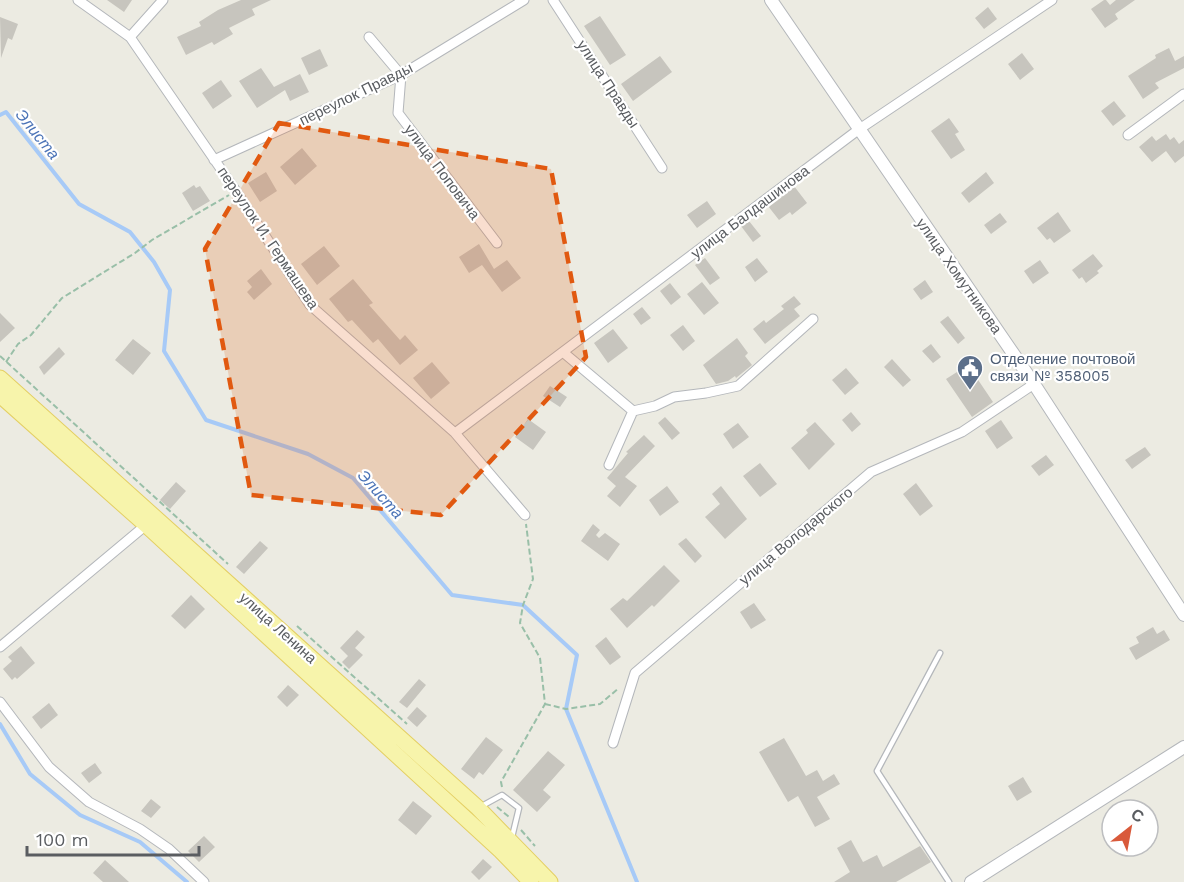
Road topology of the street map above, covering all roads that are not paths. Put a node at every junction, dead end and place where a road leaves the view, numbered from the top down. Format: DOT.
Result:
graph roads {
  1 [pos="78,0"];
  2 [pos="163,0"];
  3 [pos="524,0"];
  4 [pos="553,0"];
  5 [pos="771,0"];
  6 [pos="1049,1"];
  7 [pos="130,37"];
  8 [pos="369,37"];
  9 [pos="401,75"];
  10 [pos="1184,94"];
  11 [pos="858,130"];
  12 [pos="1128,135"];
  13 [pos="214,160"];
  14 [pos="662,168"];
  15 [pos="497,243"];
  16 [pos="813,319"];
  17 [pos="564,353"];
  18 [pos="0,378"];
  19 [pos="1034,384"];
  20 [pos="0,395"];
  21 [pos="633,411"];
  22 [pos="455,433"];
  23 [pos="609,465"];
  24 [pos="525,515"];
  25 [pos="146,525"];
  26 [pos="1184,615"];
  27 [pos="0,647"];
  28 [pos="940,653"];
  29 [pos="0,702"];
  30 [pos="613,742"];
  31 [pos="1184,747"];
  32 [pos="478,808"];
  33 [pos="511,840"];
  34 [pos="204,882"];
  35 [pos="531,882"];
  36 [pos="550,882"];
  37 [pos="949,882"];
  38 [pos="971,882"];
  1 -- 7 [label="street, переулок И. Гермашева"];
  2 -- 7 [label="street"];
  3 -- 9 [label="street, переулок Правды"];
  4 -- 14 [label="street, улица Правды"];
  5 -- 11 [label="street, улица Хомутникова"];
  6 -- 11 [label="street, улица Балдашинова"];
  7 -- 13 [label="street, переулок И. Гермашева"];
  8 -- 9 [label="street"];
  9 -- 13 [label="street, переулок Правды"];
  9 -- 15 [label="street, улица Поповича"];
  10 -- 12 [label="street"];
  11 -- 17 [label="street, улица Балдашинова"];
  11 -- 19 [label="street, улица Хомутникова"];
  13 -- 22 [label="street, переулок И. Гермашева"];
  16 -- 21 [label="street"];
  17 -- 21 [label="street"];
  17 -- 22 [label="street, улица Балдашинова"];
  18 -- 32 [label="main road, улица Ленина"];
  19 -- 26 [label="street, улица Хомутникова"];
  19 -- 30 [label="street, улица Володарского"];
  20 -- 25 [label="main road, улица Ленина"];
  21 -- 23 [label="street"];
  22 -- 24 [label="street, переулок И. Гермашева"];
  25 -- 27 [label="street"];
  25 -- 35 [label="main road, улица Ленина"];
  28 -- 37 [label="lane"];
  29 -- 34 [label="street"];
  31 -- 38 [label="street"];
  32 -- 33 [label="main road, улица Ленина"];
  32 -- 33 [label="lane"];
  33 -- 36 [label="main road, улица Ленина"];
}
